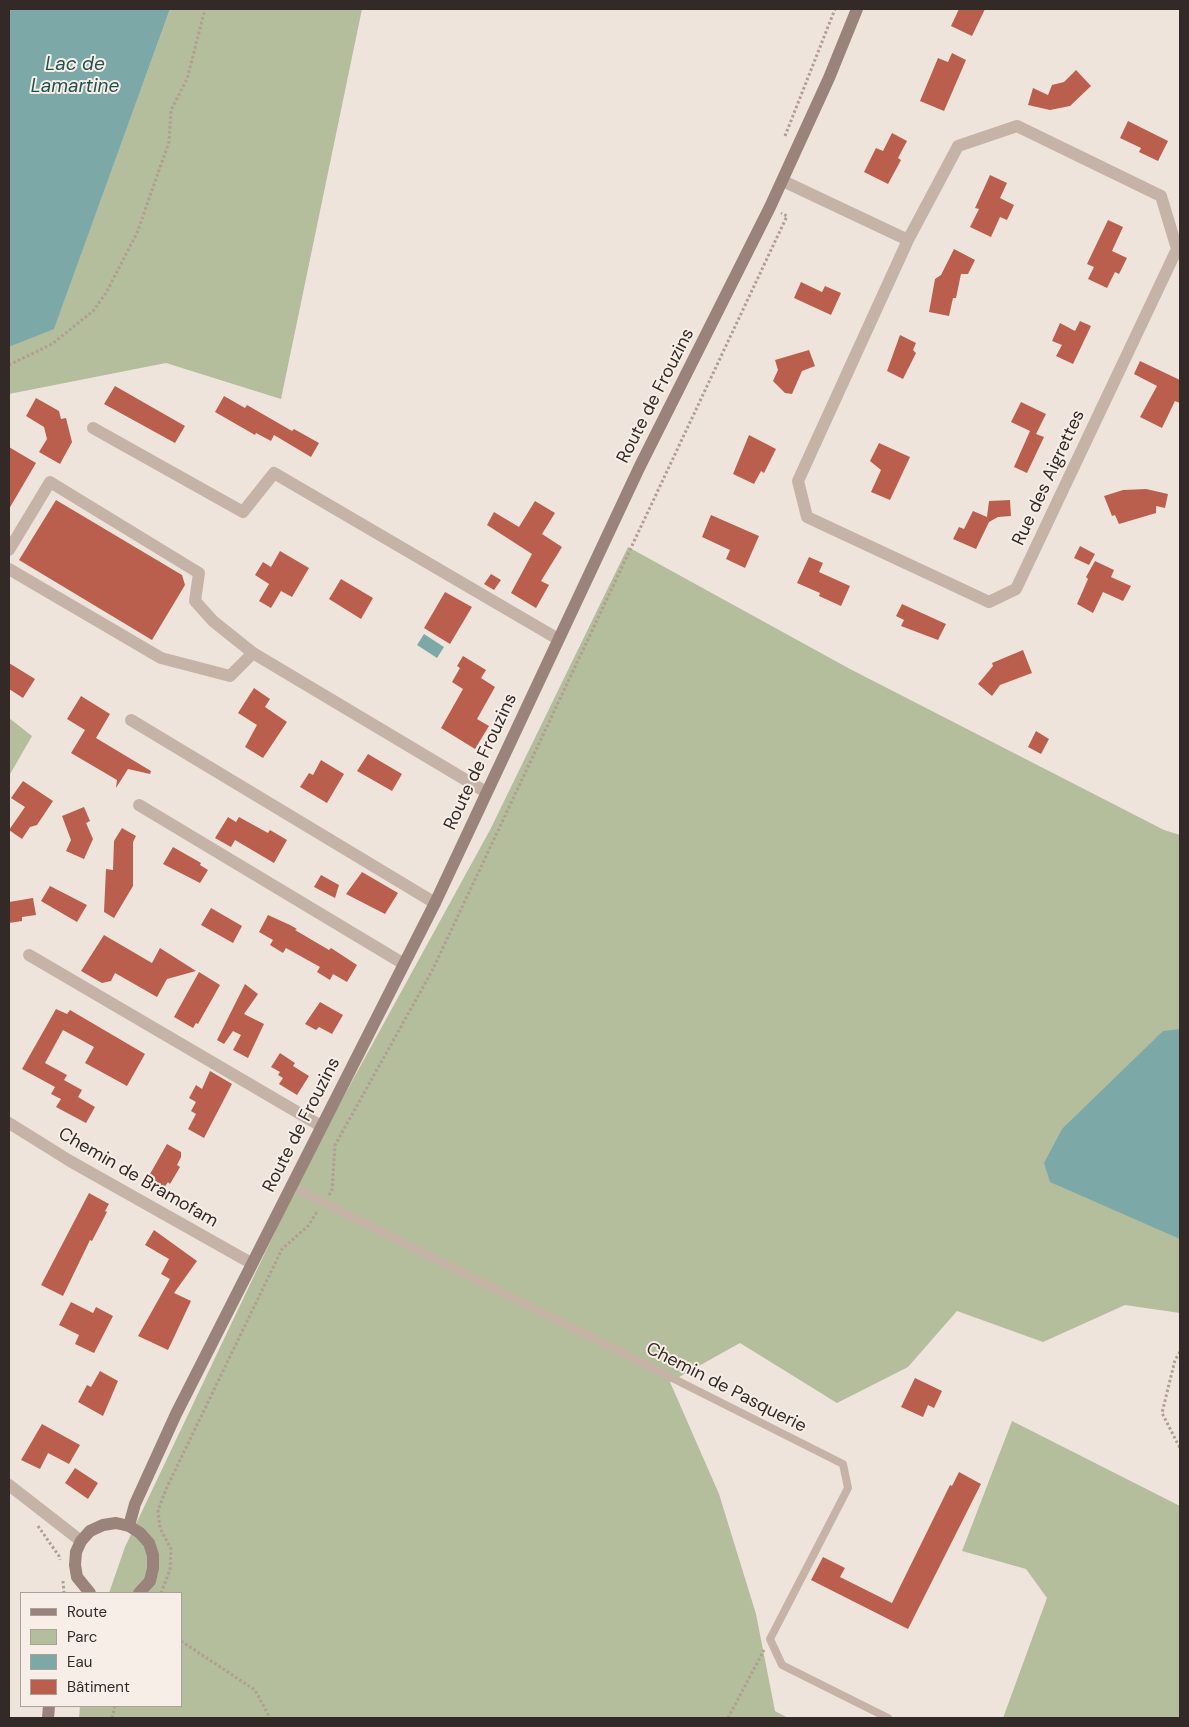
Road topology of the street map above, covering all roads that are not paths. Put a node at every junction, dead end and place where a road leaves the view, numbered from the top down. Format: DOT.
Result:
graph roads {
  1 [pos="857,9"];
  2 [pos="783,181"];
  3 [pos="908,240"];
  4 [pos="93,428"];
  5 [pos="9,550"];
  6 [pos="9,569"];
  7 [pos="558,639"];
  8 [pos="254,653"];
  9 [pos="131,720"];
  10 [pos="486,792"];
  11 [pos="139,805"];
  12 [pos="435,903"];
  13 [pos="29,955"];
  14 [pos="404,964"];
  15 [pos="9,1123"];
  16 [pos="321,1126"];
  17 [pos="291,1186"];
  18 [pos="251,1263"];
  19 [pos="9,1485"];
  20 [pos="129,1526"];
  21 [pos="82,1541"];
  22 [pos="89,1592"];
  23 [pos="140,1592"];
  24 [pos="888,1718"];
  1 -- 2 [label="main road, Route de Frouzins"];
  2 -- 3 [label="street"];
  2 -- 7 [label="main road, Route de Frouzins"];
  3 -- 3 [label="street, Rue des Aigrettes"];
  4 -- 7 [label="street"];
  5 -- 8 [label="street"];
  6 -- 8 [label="street"];
  7 -- 10 [label="main road, Route de Frouzins"];
  8 -- 10 [label="street"];
  9 -- 12 [label="street"];
  10 -- 12 [label="main road, Route de Frouzins"];
  11 -- 14 [label="street"];
  12 -- 14 [label="main road, Route de Frouzins"];
  13 -- 16 [label="street"];
  14 -- 16 [label="main road, Route de Frouzins"];
  15 -- 18 [label="street, Chemin de Bramofam"];
  16 -- 17 [label="main road, Route de Frouzins"];
  17 -- 18 [label="main road, Route de Frouzins"];
  17 -- 24 [label="lane, Chemin de Pasquerie"];
  18 -- 20 [label="main road, Route de Frouzins"];
  19 -- 21 [label="street"];
  20 -- 21 [label="main road"];
  20 -- 23 [label="main road"];
  21 -- 22 [label="main road"];
}
